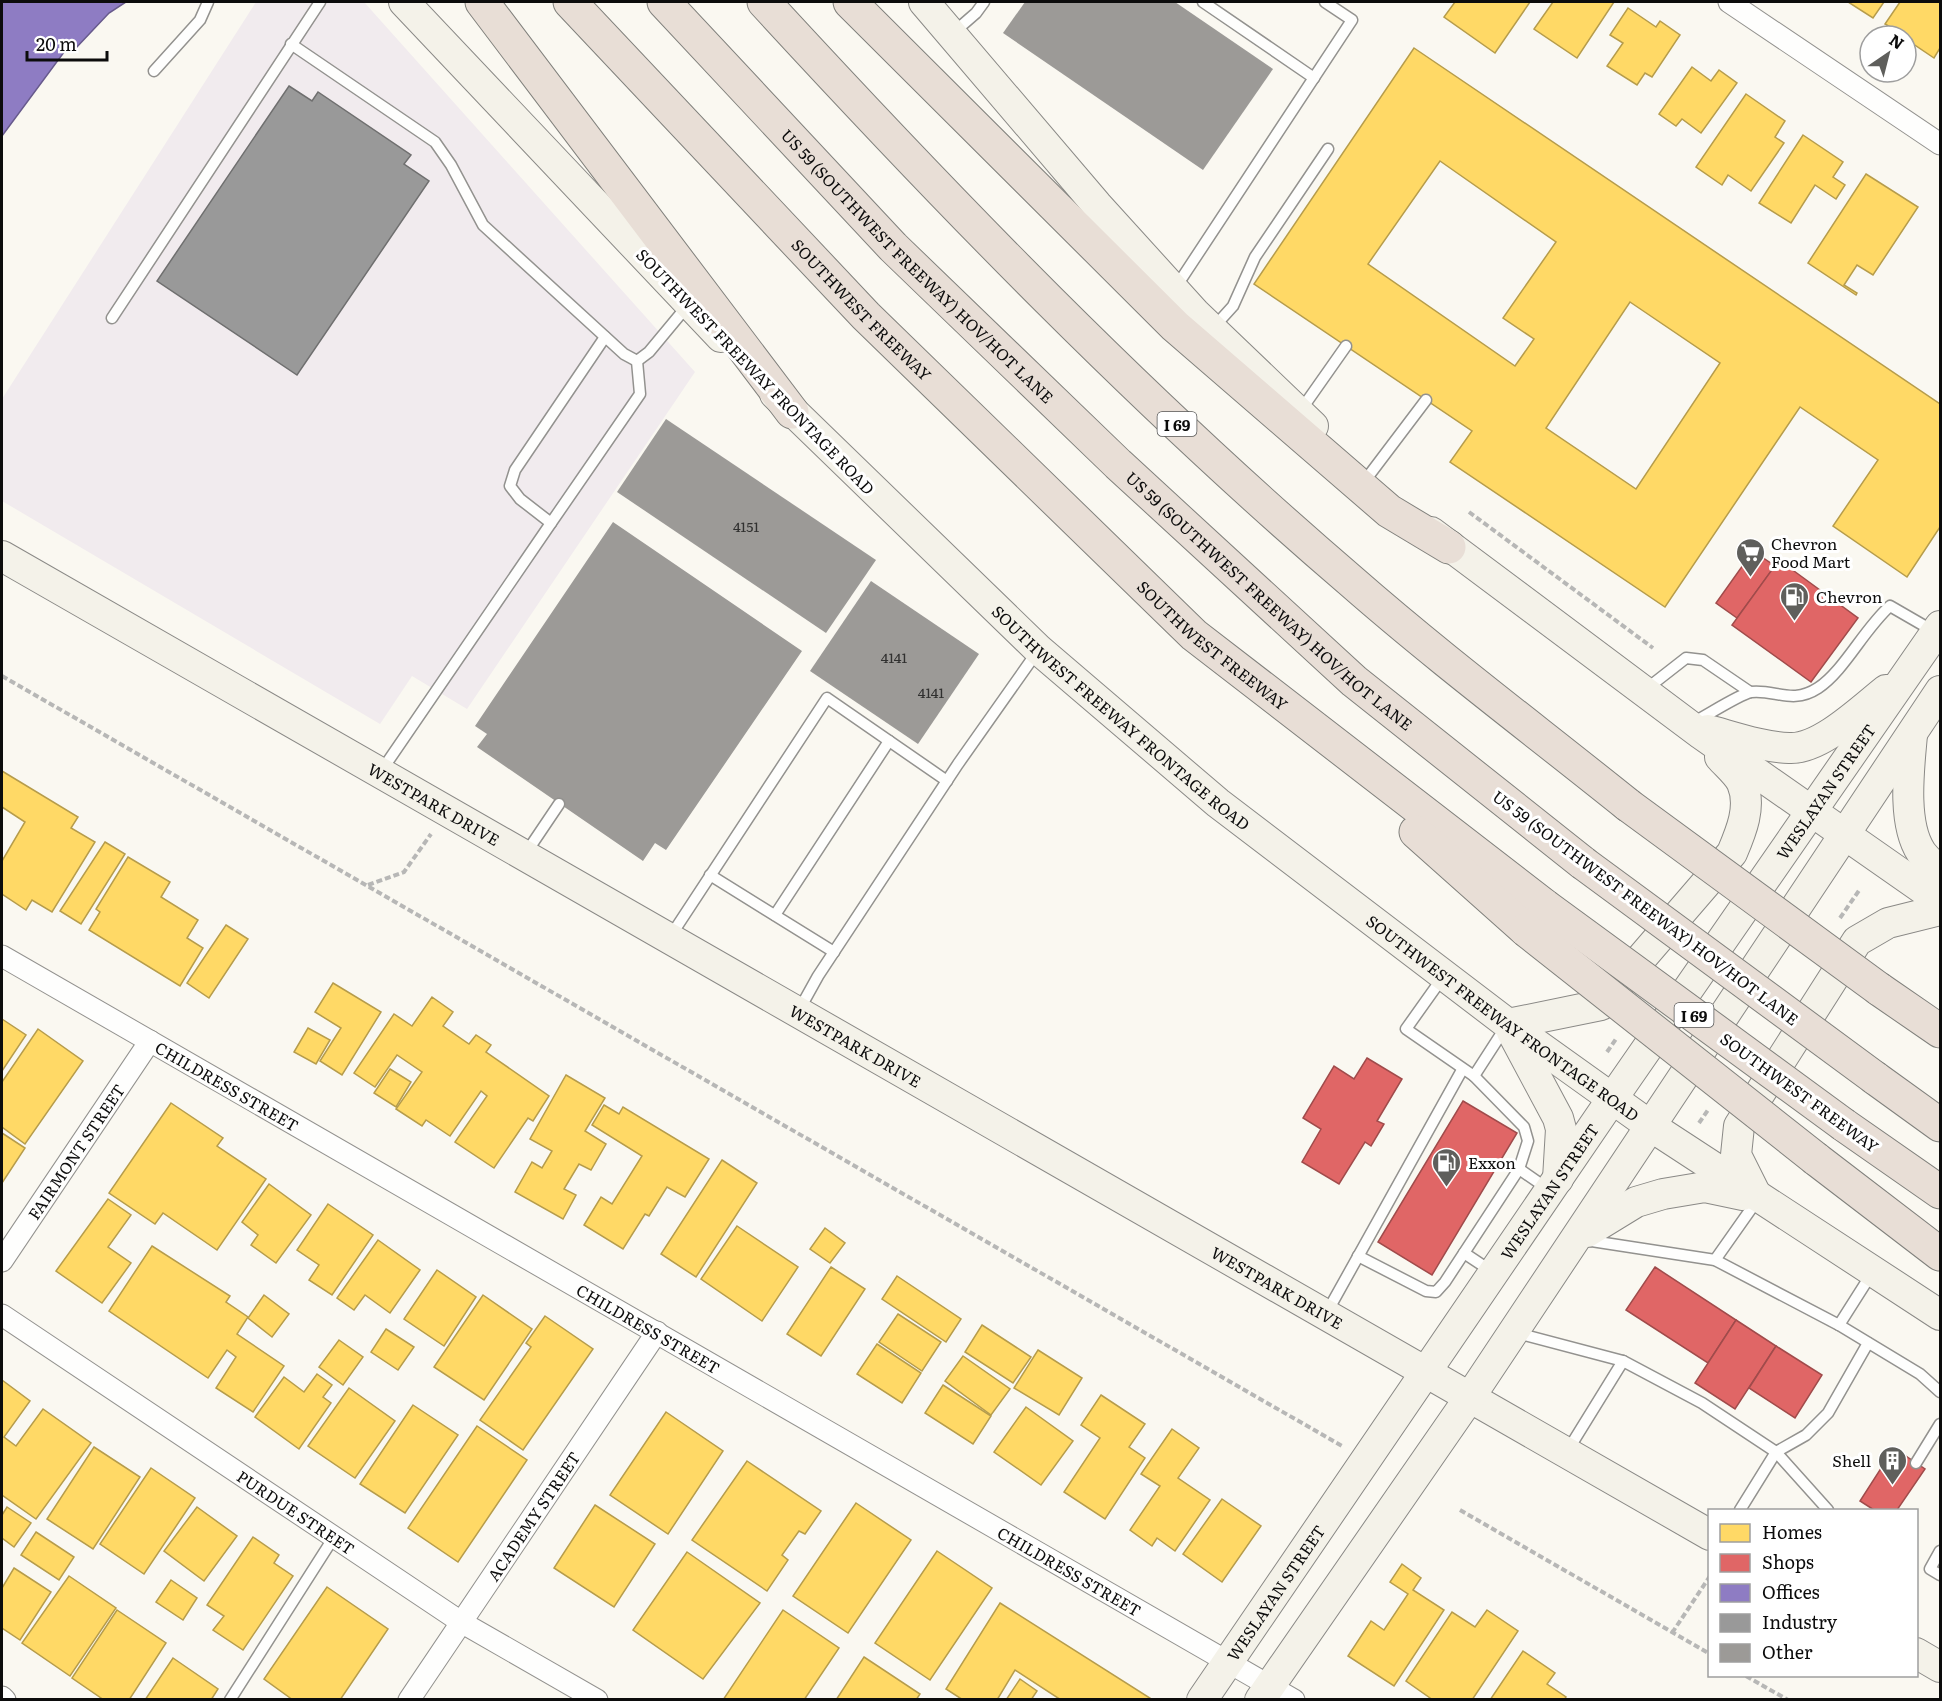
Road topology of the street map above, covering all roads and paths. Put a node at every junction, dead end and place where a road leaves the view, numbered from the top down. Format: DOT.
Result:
graph roads {
  1 [pos="208,2"];
  2 [pos="320,2"];
  3 [pos="404,2"];
  4 [pos="482,2"];
  5 [pos="570,2"];
  6 [pos="664,2"];
  7 [pos="764,2"];
  8 [pos="850,2"];
  9 [pos="924,2"];
  10 [pos="984,2"];
  11 [pos="1203,2"];
  12 [pos="1325,2"];
  13 [pos="1729,2"];
  14 [pos="952,34"];
  15 [pos="291,44"];
  16 [pos="154,71"];
  17 [pos="1314,78"];
  18 [pos="1941,144"];
  19 [pos="1328,148"];
  20 [pos="1174,290"];
  21 [pos="689,304"];
  22 [pos="112,318"];
  23 [pos="1212,329"];
  24 [pos="605,337"];
  25 [pos="1346,346"];
  26 [pos="637,361"];
  27 [pos="1426,400"];
  28 [pos="792,412"];
  29 [pos="1299,413"];
  30 [pos="1367,478"];
  31 [pos="1469,512"];
  32 [pos="551,523"];
  33 [pos="1449,547"];
  34 [pos="2,556"];
  35 [pos="1939,631"];
  36 [pos="1653,648"];
  37 [pos="1039,650"];
  38 [pos="1910,671"];
  39 [pos="2,676"];
  40 [pos="1644,691"];
  41 [pos="1941,691"];
  42 [pos="1750,692"];
  43 [pos="1695,729"];
  44 [pos="1912,733"];
  45 [pos="889,741"];
  46 [pos="380,772"];
  47 [pos="947,781"];
  48 [pos="559,804"];
  49 [pos="447,811"];
  50 [pos="1812,813"];
  51 [pos="1843,835"];
  52 [pos="524,855"];
  53 [pos="1941,872"];
  54 [pos="710,875"];
  55 [pos="368,885"];
  56 [pos="1941,901"];
  57 [pos="1941,910"];
  58 [pos="775,915"];
  59 [pos="1535,918"];
  60 [pos="669,938"];
  61 [pos="834,952"];
  62 [pos="2,956"];
  63 [pos="1445,974"];
  64 [pos="798,1012"];
  65 [pos="1929,1023"];
  66 [pos="1508,1024"];
  67 [pos="150,1041"];
  68 [pos="1462,1070"];
  69 [pos="1474,1076"];
  70 [pos="1612,1099"];
  71 [pos="1941,1125"];
  72 [pos="1652,1127"];
  73 [pos="1519,1168"];
  74 [pos="1554,1184"];
  75 [pos="1941,1192"];
  76 [pos="1758,1199"];
  77 [pos="1576,1239"];
  78 [pos="1464,1253"];
  79 [pos="1941,1254"];
  80 [pos="1358,1256"];
  81 [pos="1715,1260"];
  82 [pos="2,1261"];
  83 [pos="1872,1272"];
  84 [pos="1494,1273"];
  85 [pos="1326,1314"];
  86 [pos="2,1315"];
  87 [pos="1941,1315"];
  88 [pos="1839,1324"];
  89 [pos="657,1332"];
  90 [pos="1514,1333"];
  91 [pos="1868,1342"];
  92 [pos="1623,1361"];
  93 [pos="1427,1372"];
  94 [pos="1941,1392"];
  95 [pos="1470,1397"];
  96 [pos="1941,1424"];
  97 [pos="1567,1452"];
  98 [pos="1776,1452"];
  99 [pos="1366,1460"];
  100 [pos="1916,1463"];
  101 [pos="1741,1509"];
  102 [pos="1827,1509"];
  103 [pos="1460,1510"];
  104 [pos="1708,1533"];
  105 [pos="334,1537"];
  106 [pos="1941,1551"];
  107 [pos="1941,1575"];
  108 [pos="1708,1579"];
  109 [pos="461,1622"];
  110 [pos="1672,1633"];
  111 [pos="1708,1653"];
  112 [pos="1918,1654"];
  113 [pos="1228,1662"];
  114 [pos="1941,1667"];
  115 [pos="1748,1677"];
  116 [pos="1275,1695"];
  117 [pos="230,1700"];
  118 [pos="409,1700"];
  119 [pos="597,1700"];
  120 [pos="1202,1700"];
  121 [pos="1788,1700"];
  1 -- 16 [label="lane"];
  2 -- 15 [label="lane"];
  3 -- 21 [label="main road, SOUTHWEST FREEWAY FRONTAGE ROAD"];
  4 -- 28 [label="highway"];
  5 -- 59 [label="highway, SOUTHWEST FREEWAY"];
  6 -- 71 [label="highway, US 59 (SOUTHWEST FREEWAY) HOV/HOT LANE, bridge"];
  7 -- 65 [label="highway, I 69, bridge"];
  8 -- 33 [label="highway"];
  9 -- 14 [label="main road"];
  10 -- 14 [label="lane"];
  11 -- 17 [label="lane"];
  12 -- 17 [label="lane"];
  13 -- 18 [label="street"];
  14 -- 20 [label="main road"];
  15 -- 22 [label="lane"];
  15 -- 24 [label="lane"];
  17 -- 20 [label="lane"];
  19 -- 23 [label="lane"];
  20 -- 23 [label="main road"];
  21 -- 26 [label="lane"];
  21 -- 28 [label="main road, SOUTHWEST FREEWAY FRONTAGE ROAD"];
  23 -- 29 [label="main road"];
  24 -- 26 [label="lane"];
  24 -- 32 [label="lane"];
  25 -- 29 [label="lane"];
  26 -- 32 [label="lane"];
  27 -- 30 [label="lane"];
  28 -- 37 [label="main road, SOUTHWEST FREEWAY FRONTAGE ROAD"];
  29 -- 30 [label="main road"];
  30 -- 33 [label="main road"];
  31 -- 36 [label="path"];
  32 -- 46 [label="lane"];
  33 -- 40 [label="main road"];
  34 -- 46 [label="main road, WESTPARK DRIVE"];
  35 -- 38 [label="main road, WESLAYAN STREET"];
  35 -- 42 [label="lane"];
  37 -- 47 [label="lane"];
  37 -- 63 [label="main road, SOUTHWEST FREEWAY FRONTAGE ROAD"];
  38 -- 43 [label="main road"];
  38 -- 50 [label="main road, WESLAYAN STREET"];
  39 -- 55 [label="path"];
  40 -- 42 [label="lane"];
  40 -- 43 [label="main road"];
  41 -- 44 [label="main road"];
  42 -- 43 [label="lane"];
  43 -- 50 [label="main road"];
  43 -- 66 [label="main road"];
  44 -- 51 [label="main road"];
  44 -- 53 [label="main road"];
  45 -- 47 [label="lane"];
  45 -- 54 [label="lane"];
  45 -- 58 [label="lane"];
  46 -- 49 [label="main road, WESTPARK DRIVE"];
  47 -- 61 [label="lane"];
  48 -- 52 [label="lane"];
  49 -- 52 [label="main road, WESTPARK DRIVE"];
  49 -- 55 [label="path"];
  50 -- 51 [label="main road"];
  50 -- 70 [label="main road, WESLAYAN STREET"];
  51 -- 56 [label="main road"];
  51 -- 72 [label="main road"];
  52 -- 60 [label="main road, WESTPARK DRIVE"];
  54 -- 58 [label="lane"];
  54 -- 60 [label="lane"];
  55 -- 99 [label="path"];
  57 -- 76 [label="main road"];
  58 -- 61 [label="lane"];
  59 -- 75 [label="highway, SOUTHWEST FREEWAY / I 69, bridge"];
  59 -- 79 [label="highway, bridge"];
  60 -- 64 [label="main road, WESTPARK DRIVE"];
  61 -- 64 [label="lane"];
  62 -- 67 [label="street, CHILDRESS STREET"];
  63 -- 66 [label="main road, SOUTHWEST FREEWAY FRONTAGE ROAD"];
  63 -- 68 [label="lane"];
  64 -- 85 [label="main road, WESTPARK DRIVE"];
  66 -- 69 [label="lane"];
  66 -- 70 [label="main road, SOUTHWEST FREEWAY FRONTAGE ROAD"];
  66 -- 74 [label="main road"];
  67 -- 82 [label="street, FAIRMONT STREET"];
  67 -- 89 [label="street, CHILDRESS STREET"];
  68 -- 69 [label="lane"];
  68 -- 80 [label="lane"];
  69 -- 73 [label="lane"];
  70 -- 72 [label="main road, SOUTHWEST FREEWAY FRONTAGE ROAD"];
  70 -- 74 [label="main road, WESLAYAN STREET"];
  72 -- 76 [label="main road, SOUTHWEST FREEWAY FRONTAGE ROAD"];
  72 -- 77 [label="main road"];
  73 -- 74 [label="lane"];
  73 -- 78 [label="lane"];
  74 -- 84 [label="main road, WESLAYAN STREET"];
  76 -- 77 [label="main road"];
  76 -- 81 [label="lane"];
  76 -- 83 [label="main road, SOUTHWEST FREEWAY FRONTAGE ROAD"];
  77 -- 81 [label="lane"];
  77 -- 90 [label="main road"];
  78 -- 80 [label="lane"];
  78 -- 84 [label="lane"];
  80 -- 85 [label="lane"];
  81 -- 88 [label="lane"];
  83 -- 87 [label="main road, SOUTHWEST FREEWAY FRONTAGE ROAD"];
  83 -- 88 [label="lane"];
  84 -- 93 [label="main road, WESLAYAN STREET"];
  85 -- 93 [label="main road, WESTPARK DRIVE"];
  86 -- 105 [label="street, PURDUE STREET"];
  88 -- 91 [label="lane"];
  89 -- 109 [label="street, ACADEMY STREET"];
  89 -- 113 [label="street, CHILDRESS STREET"];
  90 -- 92 [label="lane"];
  90 -- 95 [label="main road"];
  91 -- 94 [label="lane"];
  91 -- 98 [label="lane"];
  92 -- 97 [label="lane"];
  92 -- 98 [label="lane"];
  93 -- 95 [label="main road, WESTPARK DRIVE"];
  93 -- 99 [label="main road, WESLAYAN STREET"];
  95 -- 97 [label="main road, WESTPARK DRIVE"];
  95 -- 116 [label="main road"];
  96 -- 100 [label="lane"];
  97 -- 104 [label="main road, WESTPARK DRIVE"];
  98 -- 101 [label="lane"];
  98 -- 102 [label="lane"];
  99 -- 113 [label="main road, WESLAYAN STREET"];
  103 -- 110 [label="path"];
  105 -- 109 [label="street, PURDUE STREET"];
  105 -- 117 [label="lane"];
  106 -- 107 [label="lane"];
  108 -- 110 [label="path"];
  109 -- 118 [label="street, ACADEMY STREET"];
  109 -- 119 [label="street, PURDUE STREET"];
  110 -- 111 [label="path"];
  112 -- 114 [label="main road"];
  113 -- 116 [label="street, CHILDRESS STREET"];
  113 -- 120 [label="main road, WESLAYAN STREET"];
  115 -- 121 [label="path"];
}
